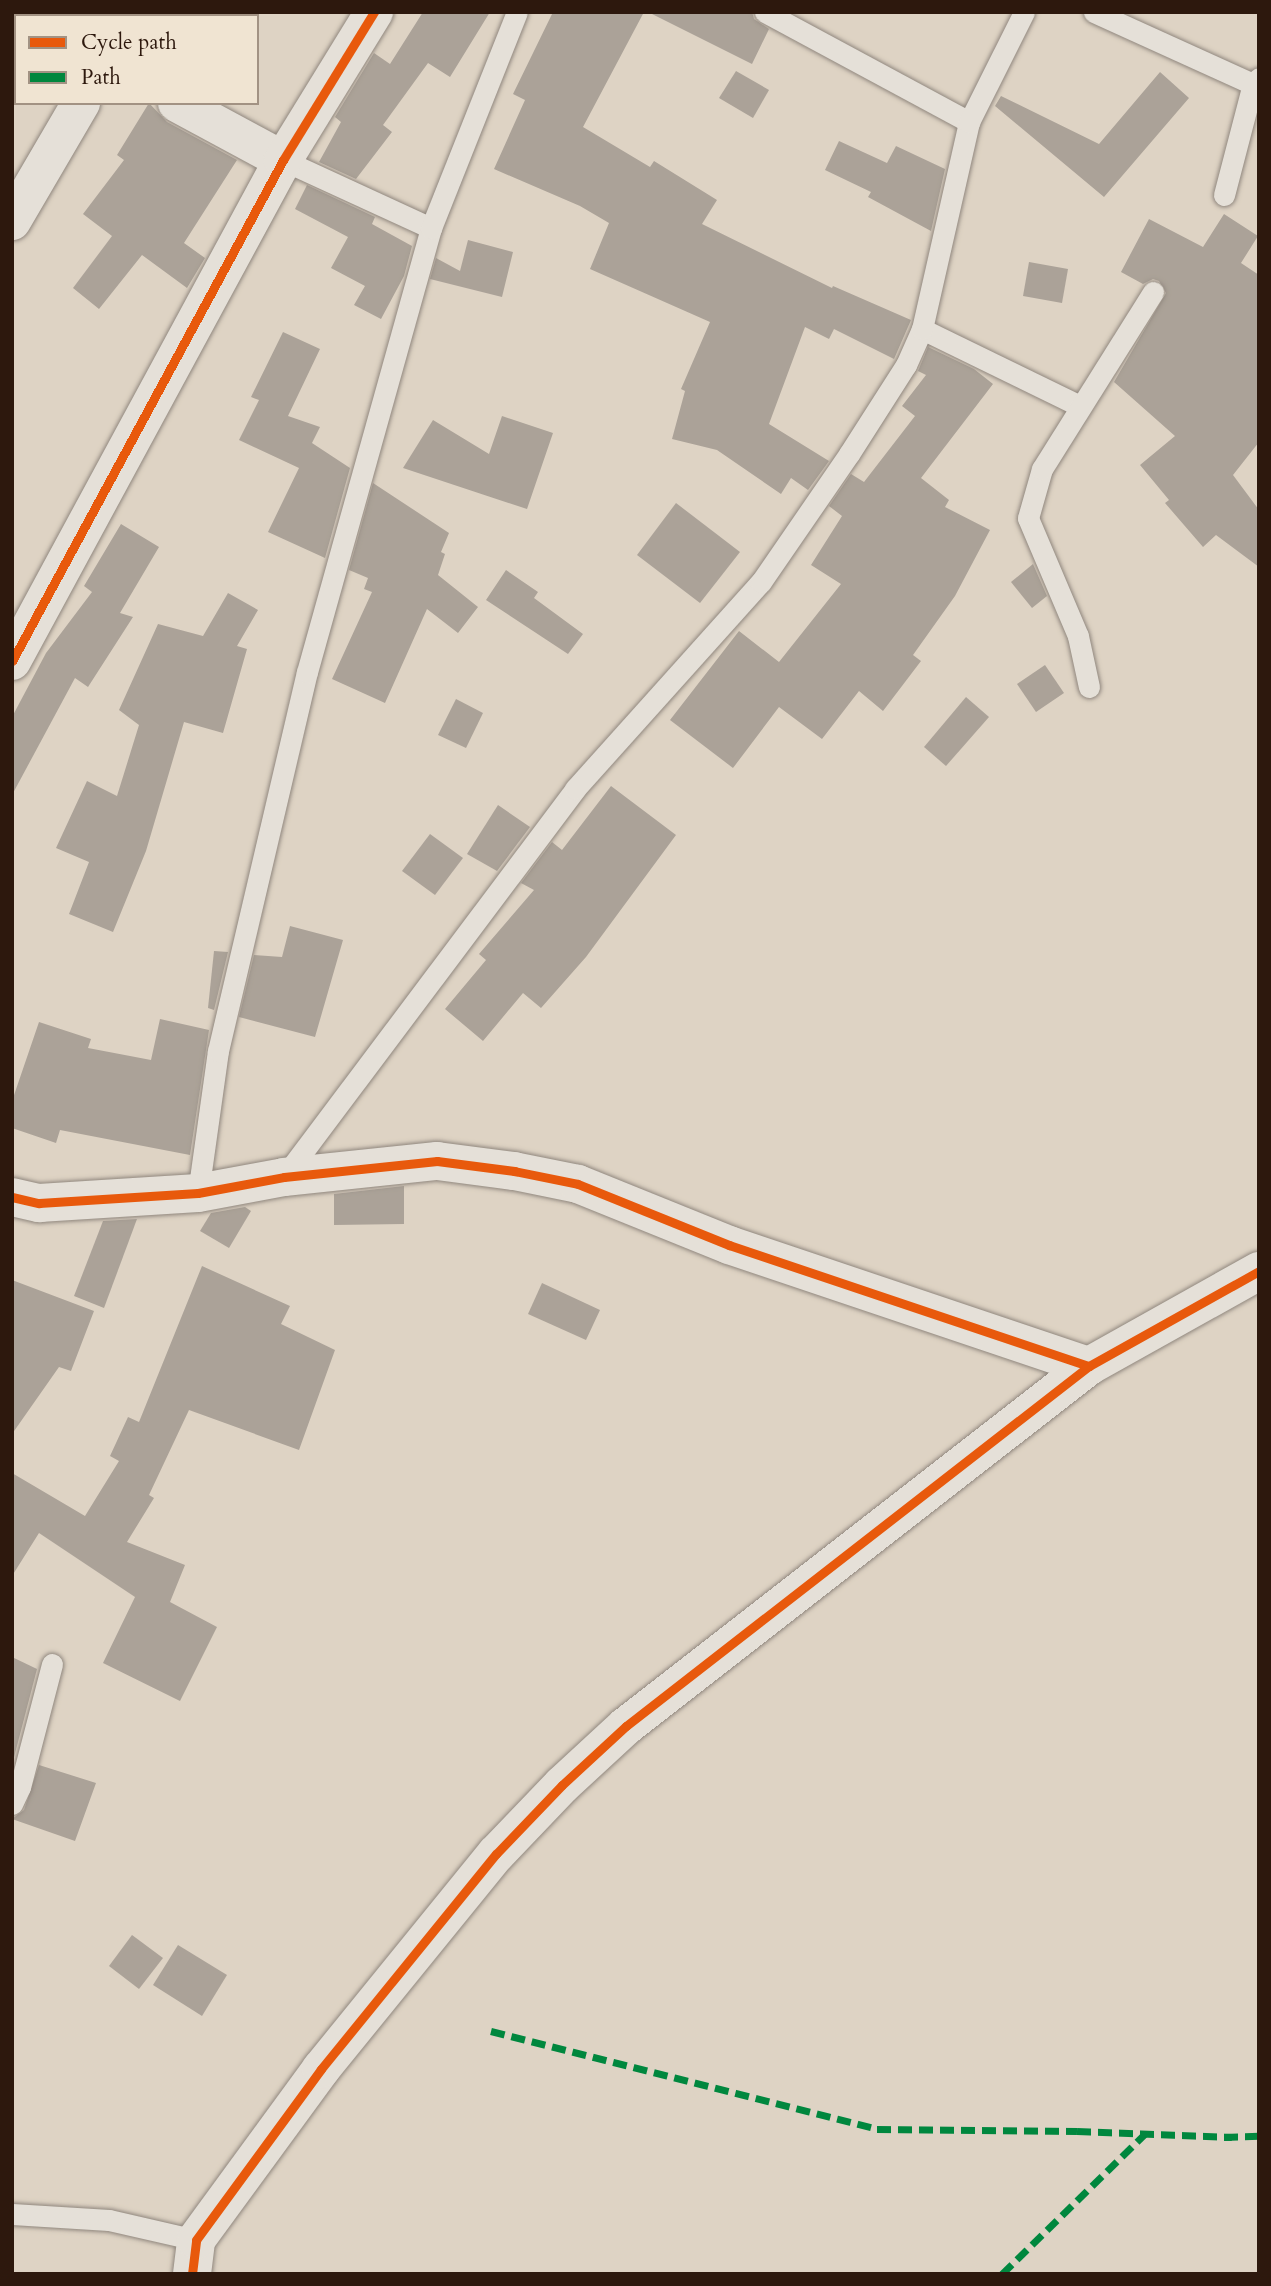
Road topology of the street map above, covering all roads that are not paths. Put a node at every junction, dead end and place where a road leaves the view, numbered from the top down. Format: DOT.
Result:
graph roads {
  1 [pos="374,12"];
  2 [pos="517,12"];
  3 [pos="765,12"];
  4 [pos="1024,12"];
  5 [pos="1094,12"];
  6 [pos="804,22"];
  7 [pos="1256,81"];
  8 [pos="79,105"];
  9 [pos="181,105"];
  10 [pos="969,122"];
  11 [pos="283,160"];
  12 [pos="1224,195"];
  13 [pos="12,221"];
  14 [pos="431,228"];
  15 [pos="1153,292"];
  16 [pos="922,330"];
  17 [pos="1080,407"];
  18 [pos="12,661"];
  19 [pos="1089,687"];
  20 [pos="284,1177"];
  21 [pos="198,1194"];
  22 [pos="12,1197"];
  23 [pos="1259,1271"];
  24 [pos="1089,1366"];
  25 [pos="52,1664"];
  26 [pos="12,1804"];
  27 [pos="12,2214"];
  28 [pos="194,2257"];
  1 -- 11 [label="street"];
  2 -- 14 [label="lane"];
  3 -- 6 [label="lane"];
  4 -- 10 [label="lane"];
  5 -- 7 [label="lane"];
  6 -- 10 [label="lane"];
  7 -- 12 [label="lane"];
  8 -- 13 [label="street"];
  9 -- 11 [label="street"];
  10 -- 16 [label="lane"];
  11 -- 14 [label="lane"];
  11 -- 18 [label="street"];
  14 -- 21 [label="lane"];
  15 -- 17 [label="lane"];
  16 -- 17 [label="lane"];
  16 -- 20 [label="lane"];
  17 -- 19 [label="lane"];
  20 -- 21 [label="street"];
  20 -- 24 [label="street"];
  21 -- 22 [label="street"];
  23 -- 24 [label="street"];
  24 -- 28 [label="street"];
  25 -- 26 [label="lane"];
  27 -- 28 [label="lane"];
}
